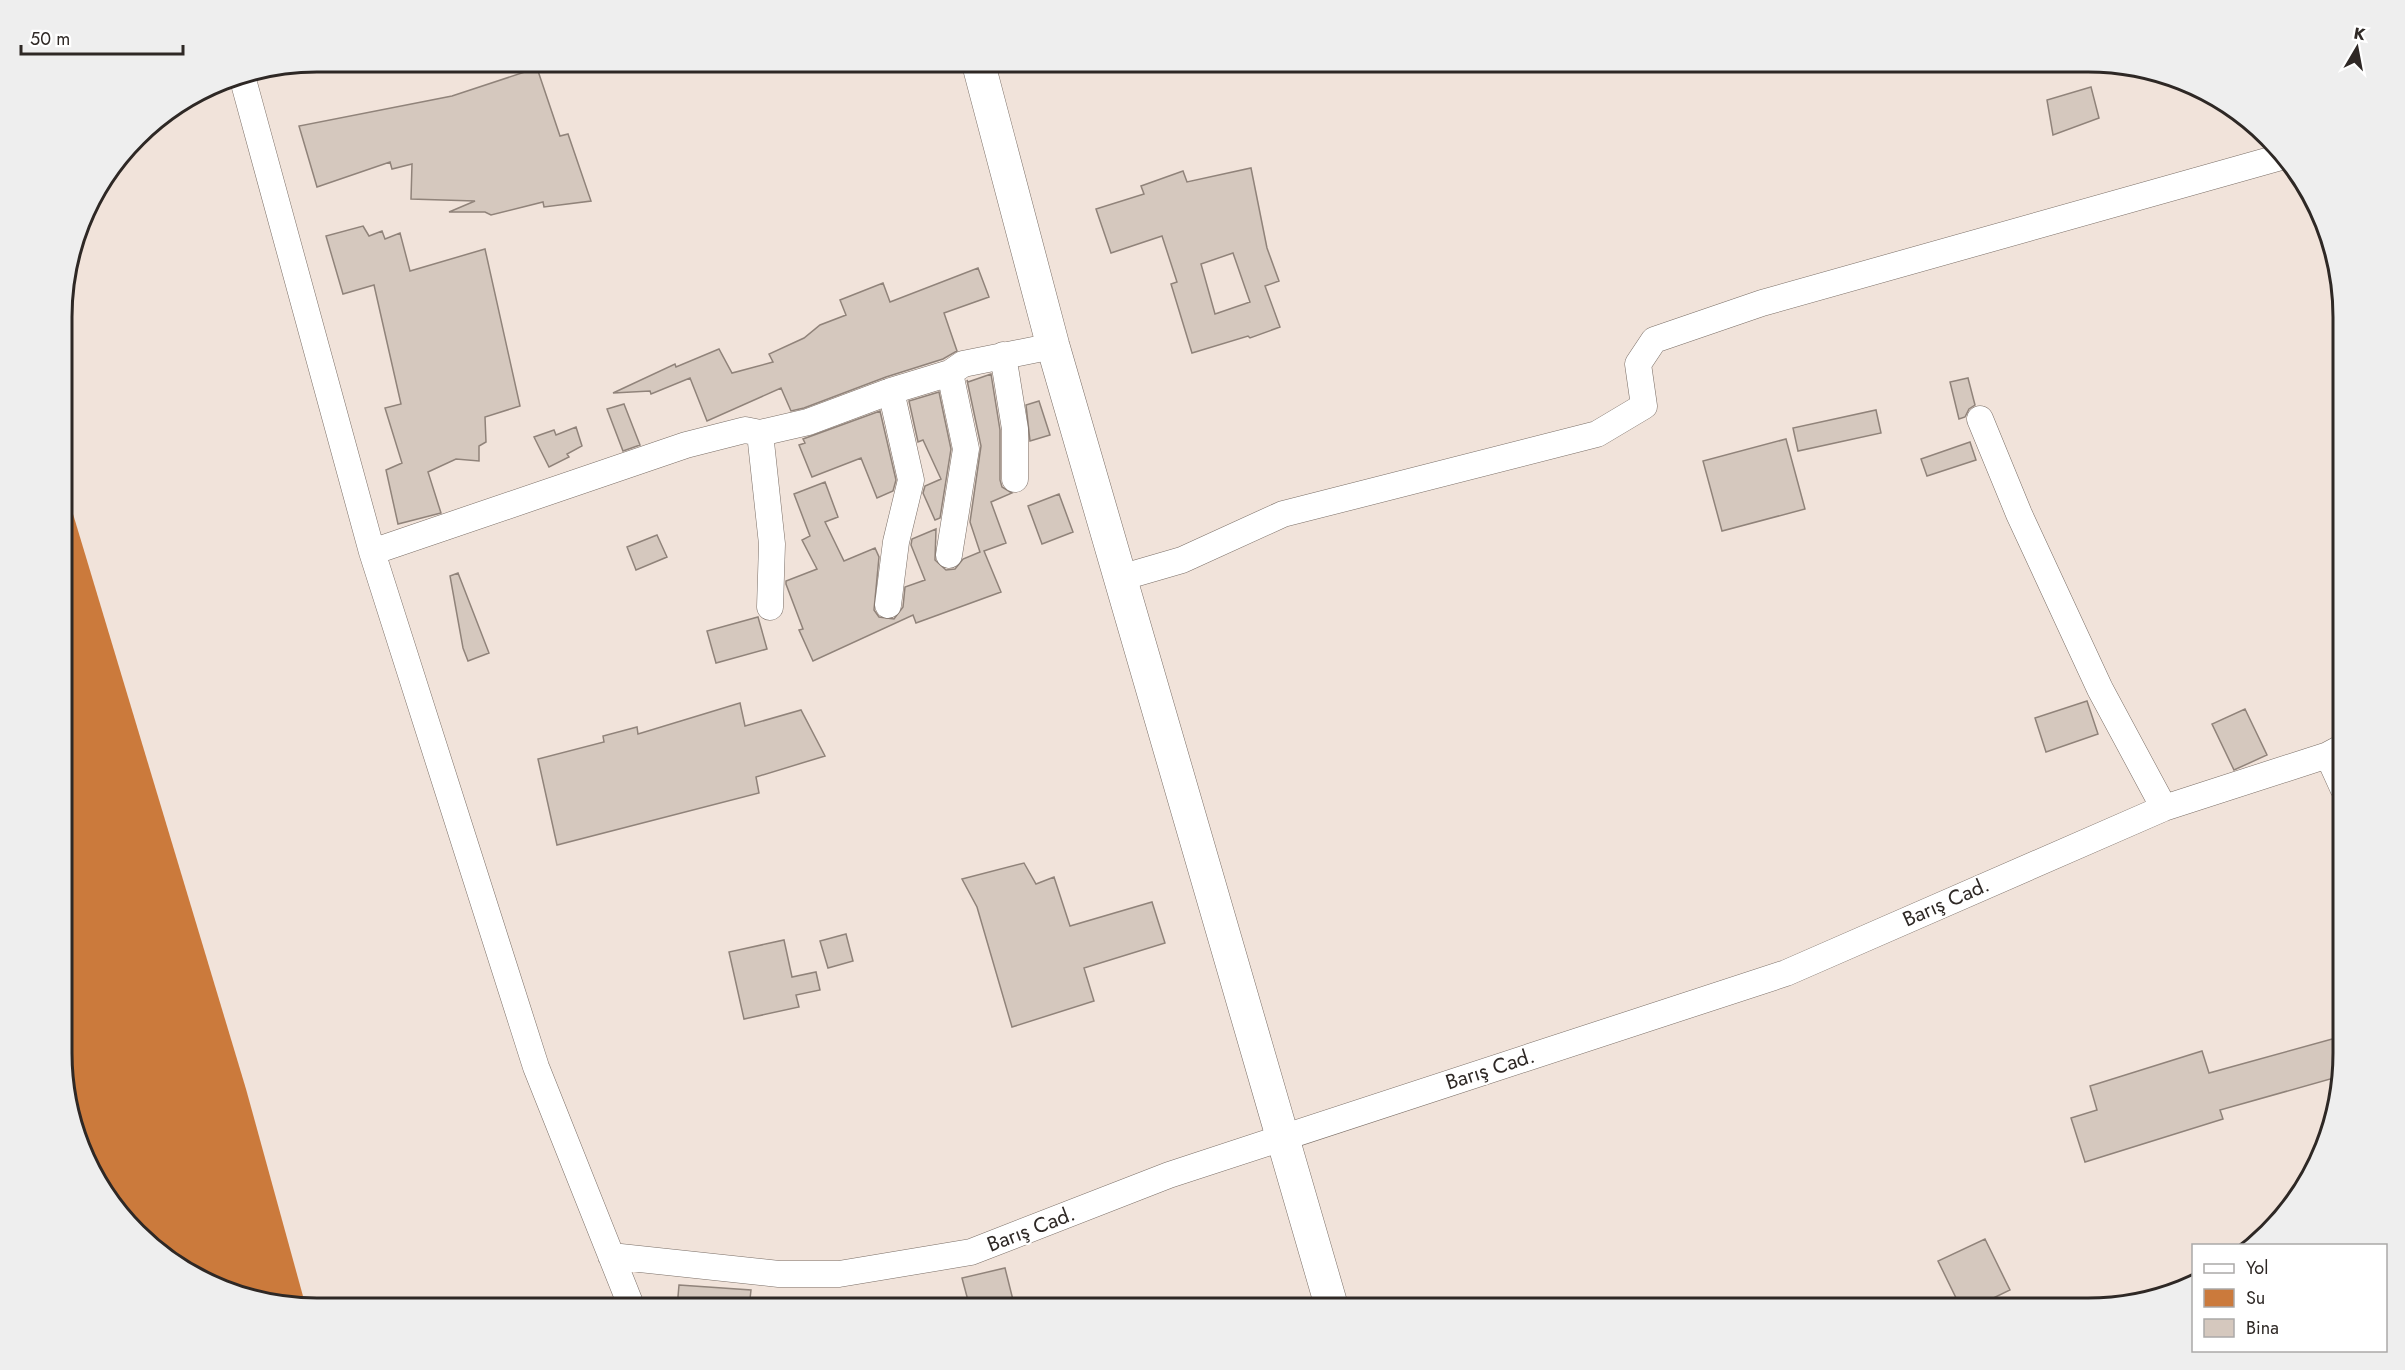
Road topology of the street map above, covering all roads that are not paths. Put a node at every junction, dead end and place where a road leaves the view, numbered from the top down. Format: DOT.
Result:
graph roads {
  1 [pos="981,72"];
  2 [pos="244,83"];
  3 [pos="2274,159"];
  4 [pos="1053,346"];
  5 [pos="1003,355"];
  6 [pos="950,373"];
  7 [pos="891,391"];
  8 [pos="1980,419"];
  9 [pos="760,433"];
  10 [pos="1015,479"];
  11 [pos="372,552"];
  12 [pos="948,555"];
  13 [pos="1120,578"];
  14 [pos="888,605"];
  15 [pos="770,607"];
  16 [pos="2333,752"];
  17 [pos="2164,808"];
  18 [pos="1282,1138"];
  19 [pos="611,1256"];
  20 [pos="628,1298"];
  21 [pos="1329,1298"];
  1 -- 4 [label="main road"];
  2 -- 11 [label="street"];
  3 -- 13 [label="street"];
  4 -- 5 [label="street"];
  4 -- 13 [label="main road"];
  5 -- 6 [label="street"];
  5 -- 10 [label="street"];
  6 -- 7 [label="street"];
  6 -- 12 [label="street"];
  7 -- 9 [label="street"];
  7 -- 14 [label="street"];
  8 -- 17 [label="street"];
  9 -- 11 [label="street"];
  9 -- 15 [label="street"];
  11 -- 19 [label="street"];
  13 -- 18 [label="main road"];
  16 -- 17 [label="street, Barış Cad."];
  17 -- 18 [label="street, Barış Cad."];
  18 -- 19 [label="street, Barış Cad."];
  18 -- 21 [label="main road"];
  19 -- 20 [label="street"];
}
